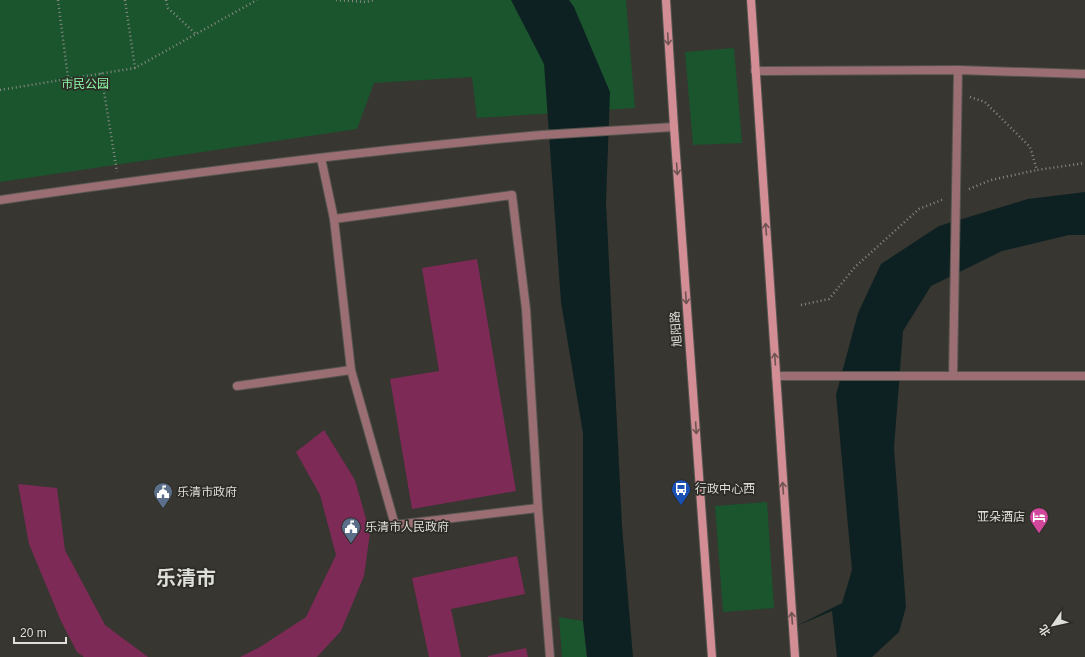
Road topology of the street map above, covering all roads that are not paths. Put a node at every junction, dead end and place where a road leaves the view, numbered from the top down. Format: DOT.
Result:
graph roads {
  1 [pos="666,0"];
  2 [pos="751,0"];
  3 [pos="958,70"];
  4 [pos="756,71"];
  5 [pos="1085,74"];
  6 [pos="674,127"];
  7 [pos="321,158"];
  8 [pos="0,200"];
  9 [pos="334,219"];
  10 [pos="351,370"];
  11 [pos="776,376"];
  12 [pos="953,376"];
  13 [pos="1085,376"];
  14 [pos="237,386"];
  15 [pos="538,508"];
  16 [pos="550,657"];
  17 [pos="712,657"];
  18 [pos="795,657"];
  1 -- 6 [label="main road, 旭阳路, one-way"];
  2 -- 4 [label="main road"];
  3 -- 4 [label="street"];
  3 -- 5 [label="street"];
  3 -- 12 [label="street"];
  11 -- 4 [label="main road, one-way"];
  6 -- 7 [label="street"];
  6 -- 17 [label="main road, 旭阳路, one-way"];
  7 -- 8 [label="street"];
  7 -- 9 [label="street"];
  9 -- 10 [label="street"];
  9 -- 15 [label="street"];
  10 -- 14 [label="street"];
  10 -- 15 [label="street"];
  11 -- 12 [label="street"];
  18 -- 11 [label="main road, one-way"];
  12 -- 13 [label="street"];
  15 -- 16 [label="street"];
}
